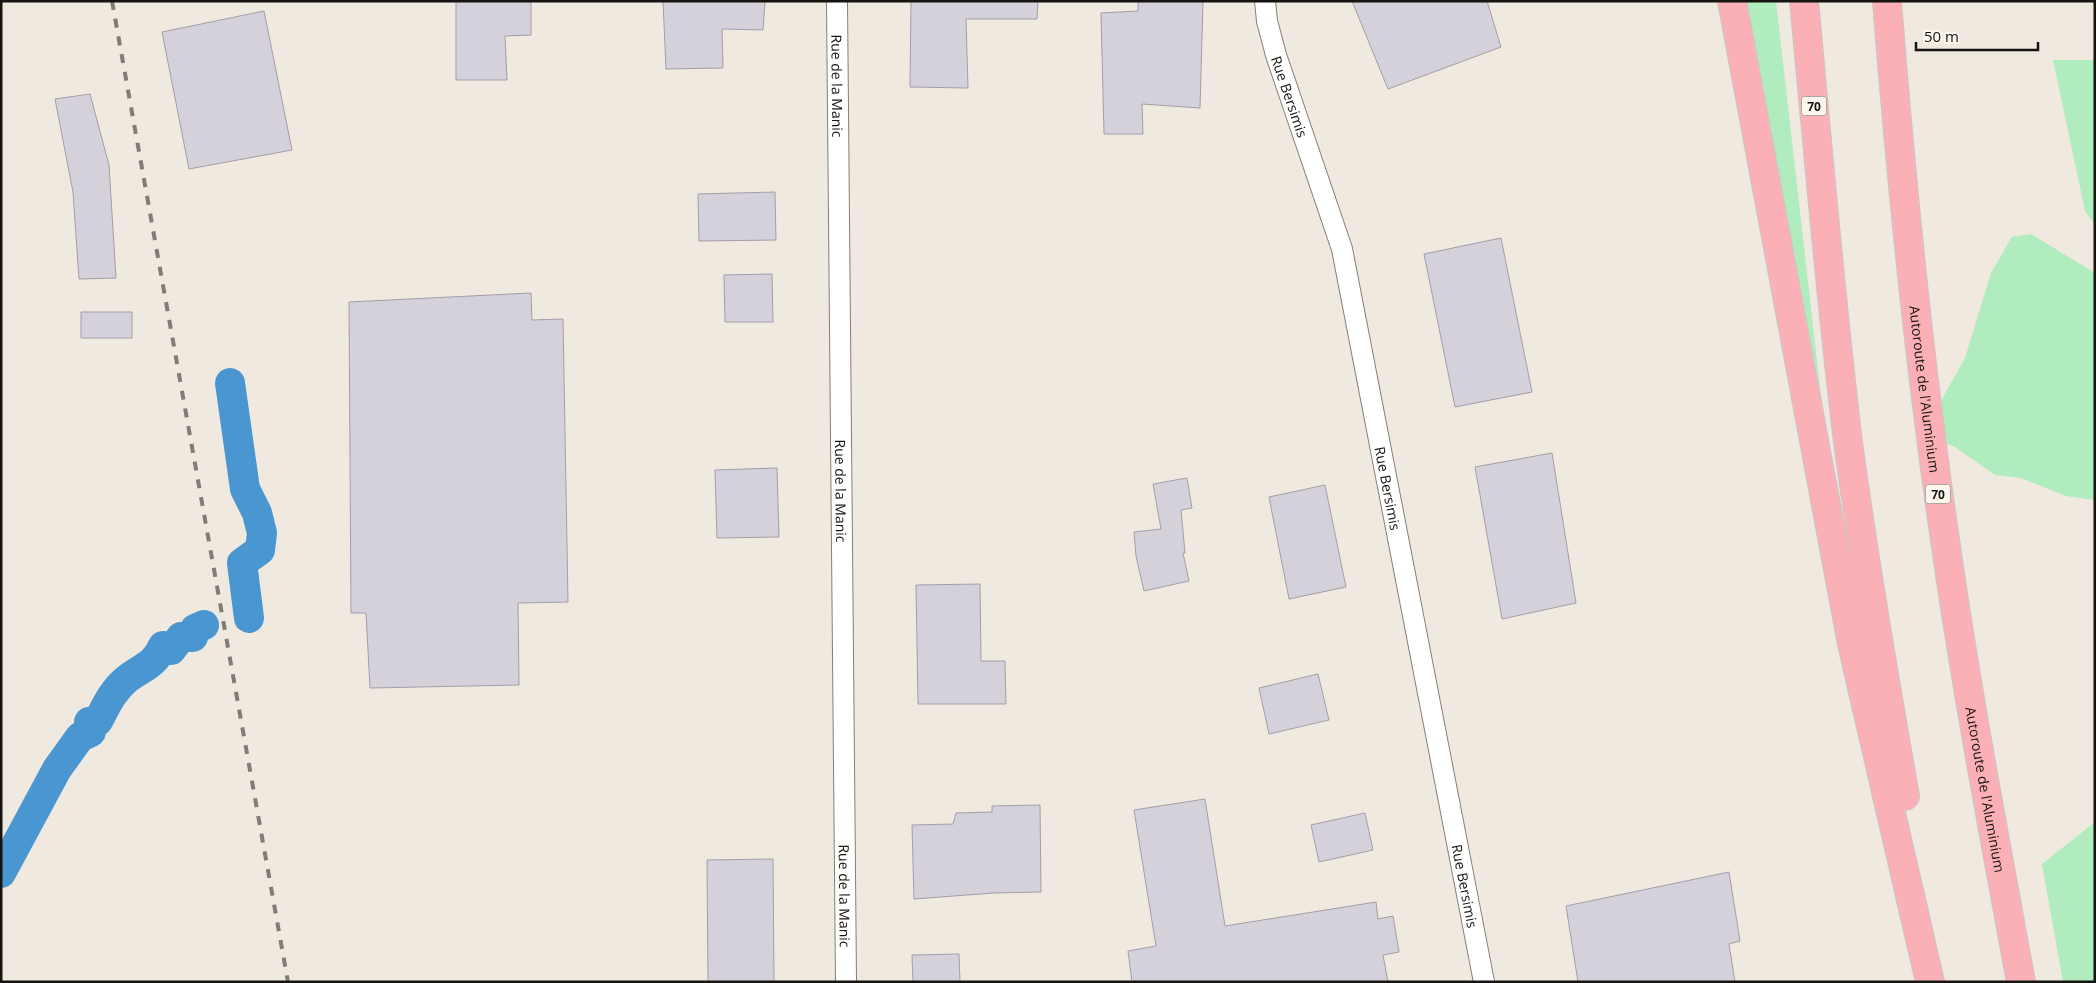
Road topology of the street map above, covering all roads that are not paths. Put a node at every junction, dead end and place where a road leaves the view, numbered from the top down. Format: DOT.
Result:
graph roads {
  1 [pos="837,1"];
  2 [pos="1265,1"];
  3 [pos="1732,1"];
  4 [pos="1804,1"];
  5 [pos="1887,1"];
  6 [pos="846,982"];
  7 [pos="1484,982"];
  8 [pos="1930,982"];
  9 [pos="1939,982"];
  10 [pos="2021,982"];
  1 -- 6 [label="street, Rue de la Manic"];
  2 -- 7 [label="street, Rue Bersimis"];
  3 -- 8 [label="highway"];
  4 -- 9 [label="highway, 70"];
  5 -- 10 [label="highway, Autoroute de l'Aluminium / 70"];
}
